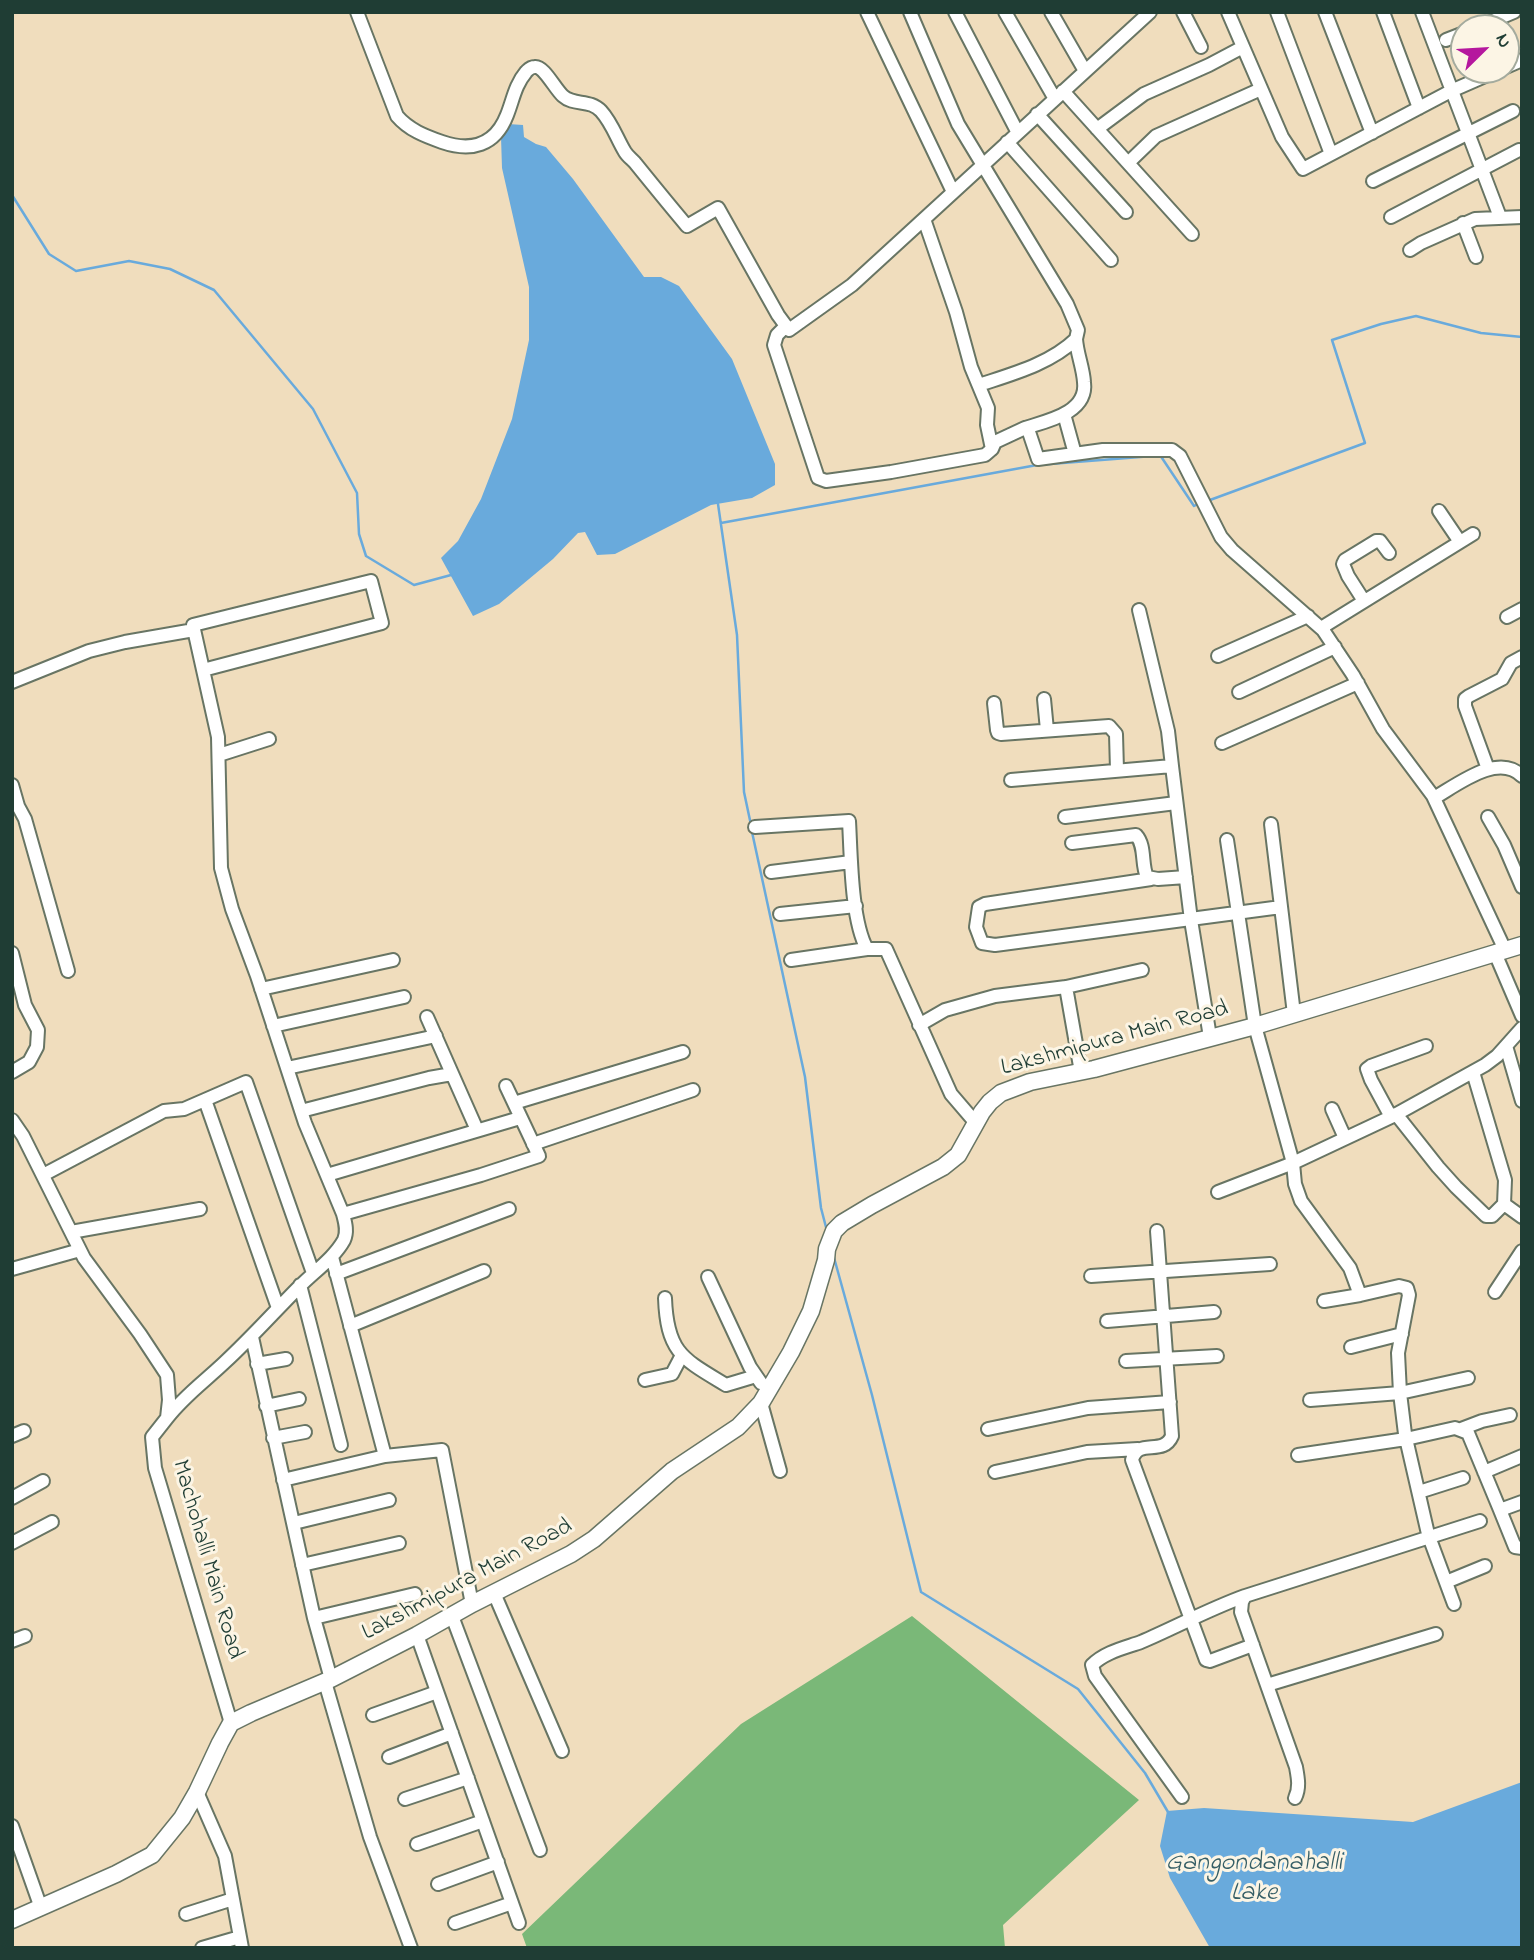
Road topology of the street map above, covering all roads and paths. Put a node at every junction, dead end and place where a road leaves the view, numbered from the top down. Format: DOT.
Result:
graph roads {
  1 [pos="357,12"];
  2 [pos="867,12"];
  3 [pos="910,12"];
  4 [pos="955,12"];
  5 [pos="1005,12"];
  6 [pos="1051,12"];
  7 [pos="1150,12"];
  8 [pos="1183,12"];
  9 [pos="1228,12"];
  10 [pos="1277,12"];
  11 [pos="1325,12"];
  12 [pos="1383,12"];
  13 [pos="1422,12"];
  14 [pos="1450,38"];
  15 [pos="1446,40"];
  16 [pos="1201,47"];
  17 [pos="1243,47"];
  18 [pos="1085,71"];
  19 [pos="1467,84"];
  20 [pos="1261,89"];
  21 [pos="1451,91"];
  22 [pos="1059,95"];
  23 [pos="1419,108"];
  24 [pos="1513,111"];
  25 [pos="1037,114"];
  26 [pos="1097,129"];
  27 [pos="1018,133"];
  28 [pos="1372,133"];
  29 [pos="1467,134"];
  30 [pos="1007,142"];
  31 [pos="1519,150"];
  32 [pos="1331,154"];
  33 [pos="1128,163"];
  34 [pos="983,164"];
  35 [pos="1481,171"];
  36 [pos="1373,181"];
  37 [pos="953,192"];
  38 [pos="1126,212"];
  39 [pos="1391,217"];
  40 [pos="1500,217"];
  41 [pos="1522,217"];
  42 [pos="924,219"];
  43 [pos="1463,223"];
  44 [pos="1192,234"];
  45 [pos="1410,250"];
  46 [pos="1476,257"];
  47 [pos="1111,260"];
  48 [pos="786,326"];
  49 [pos="1076,339"];
  50 [pos="979,385"];
  51 [pos="1064,414"];
  52 [pos="1025,428"];
  53 [pos="992,449"];
  54 [pos="1075,454"];
  55 [pos="1439,511"];
  56 [pos="1473,534"];
  57 [pos="1460,542"];
  58 [pos="1389,553"];
  59 [pos="1364,601"];
  60 [pos="1522,609"];
  61 [pos="1139,610"];
  62 [pos="1308,616"];
  63 [pos="1507,617"];
  64 [pos="1321,628"];
  65 [pos="194,631"];
  66 [pos="1335,647"];
  67 [pos="1218,656"];
  68 [pos="1522,657"];
  69 [pos="203,670"];
  70 [pos="12,682"];
  71 [pos="1358,683"];
  72 [pos="1239,692"];
  73 [pos="1044,699"];
  74 [pos="995,703"];
  75 [pos="1047,730"];
  76 [pos="269,739"];
  77 [pos="1222,743"];
  78 [pos="219,755"];
  79 [pos="1172,766"];
  80 [pos="1488,769"];
  81 [pos="1117,770"];
  82 [pos="1522,776"];
  83 [pos="1012,780"];
  84 [pos="12,785"];
  85 [pos="1434,798"];
  86 [pos="1176,803"];
  87 [pos="15,807"];
  88 [pos="1065,817"];
  89 [pos="1488,817"];
  90 [pos="1271,824"];
  91 [pos="755,827"];
  92 [pos="1227,840"];
  93 [pos="1072,843"];
  94 [pos="851,862"];
  95 [pos="771,872"];
  96 [pos="1186,877"];
  97 [pos="1151,879"];
  98 [pos="1522,887"];
  99 [pos="856,906"];
  100 [pos="1281,907"];
  101 [pos="780,914"];
  102 [pos="1238,914"];
  103 [pos="1191,920"];
  104 [pos="1522,945"];
  105 [pos="867,949"];
  106 [pos="1500,951"];
  107 [pos="12,953"];
  108 [pos="393,960"];
  109 [pos="791,960"];
  110 [pos="68,971"];
  111 [pos="1142,971"];
  112 [pos="1066,987"];
  113 [pos="261,989"];
  114 [pos="404,997"];
  115 [pos="1294,1014"];
  116 [pos="1522,1016"];
  117 [pos="428,1017"];
  118 [pos="919,1025"];
  119 [pos="273,1026"];
  120 [pos="1255,1026"];
  121 [pos="1522,1028"];
  122 [pos="436,1036"];
  123 [pos="1210,1038"];
  124 [pos="1426,1046"];
  125 [pos="1506,1046"];
  126 [pos="682,1052"];
  127 [pos="287,1068"];
  128 [pos="12,1072"];
  129 [pos="1081,1072"];
  130 [pos="1473,1072"];
  131 [pos="453,1074"];
  132 [pos="506,1086"];
  133 [pos="693,1090"];
  134 [pos="205,1100"];
  135 [pos="1522,1101"];
  136 [pos="514,1103"];
  137 [pos="1332,1109"];
  138 [pos="301,1111"];
  139 [pos="1393,1115"];
  140 [pos="520,1118"];
  141 [pos="12,1120"];
  142 [pos="975,1122"];
  143 [pos="477,1130"];
  144 [pos="1345,1138"];
  145 [pos="533,1144"];
  146 [pos="1293,1163"];
  147 [pos="43,1175"];
  148 [pos="327,1175"];
  149 [pos="1218,1192"];
  150 [pos="1504,1204"];
  151 [pos="200,1209"];
  152 [pos="509,1209"];
  153 [pos="343,1214"];
  154 [pos="1522,1217"];
  155 [pos="1157,1231"];
  156 [pos="71,1232"];
  157 [pos="80,1250"];
  158 [pos="1522,1251"];
  159 [pos="332,1256"];
  160 [pos="1270,1264"];
  161 [pos="12,1269"];
  162 [pos="484,1271"];
  163 [pos="1160,1272"];
  164 [pos="313,1273"];
  165 [pos="337,1274"];
  166 [pos="1091,1276"];
  167 [pos="708,1277"];
  168 [pos="300,1285"];
  169 [pos="1496,1292"];
  170 [pos="1360,1295"];
  171 [pos="665,1298"];
  172 [pos="1324,1301"];
  173 [pos="278,1308"];
  174 [pos="1214,1312"];
  175 [pos="1163,1316"];
  176 [pos="1107,1321"];
  177 [pos="350,1326"];
  178 [pos="1402,1334"];
  179 [pos="252,1337"];
  180 [pos="1351,1347"];
  181 [pos="682,1355"];
  182 [pos="1217,1356"];
  183 [pos="286,1359"];
  184 [pos="1167,1359"];
  185 [pos="1126,1361"];
  186 [pos="257,1364"];
  187 [pos="756,1376"];
  188 [pos="1468,1378"];
  189 [pos="645,1380"];
  190 [pos="1400,1393"];
  191 [pos="764,1398"];
  192 [pos="299,1399"];
  193 [pos="1311,1400"];
  194 [pos="1170,1402"];
  195 [pos="266,1406"];
  196 [pos="1510,1415"];
  197 [pos="167,1418"];
  198 [pos="988,1429"];
  199 [pos="1461,1429"];
  200 [pos="305,1432"];
  201 [pos="273,1438"];
  202 [pos="1406,1438"];
  203 [pos="341,1445"];
  204 [pos="1138,1449"];
  205 [pos="1298,1455"];
  206 [pos="1522,1455"];
  207 [pos="385,1456"];
  208 [pos="780,1471"];
  209 [pos="995,1472"];
  210 [pos="1484,1472"];
  211 [pos="1463,1478"];
  212 [pos="283,1480"];
  213 [pos="43,1481"];
  214 [pos="1419,1492"];
  215 [pos="12,1498"];
  216 [pos="390,1500"];
  217 [pos="1522,1502"];
  218 [pos="1500,1510"];
  219 [pos="1480,1521"];
  220 [pos="52,1522"];
  221 [pos="293,1523"];
  222 [pos="1430,1538"];
  223 [pos="12,1543"];
  224 [pos="399,1543"];
  225 [pos="1522,1548"];
  226 [pos="302,1565"];
  227 [pos="1485,1566"];
  228 [pos="1446,1582"];
  229 [pos="494,1593"];
  230 [pos="415,1594"];
  231 [pos="1245,1596"];
  232 [pos="472,1604"];
  233 [pos="1454,1604"];
  234 [pos="452,1616"];
  235 [pos="314,1618"];
  236 [pos="1190,1618"];
  237 [pos="1436,1634"];
  238 [pos="417,1635"];
  239 [pos="25,1636"];
  240 [pos="12,1641"];
  241 [pos="1253,1645"];
  242 [pos="328,1681"];
  243 [pos="1267,1685"];
  244 [pos="437,1692"];
  245 [pos="373,1715"];
  246 [pos="231,1723"];
  247 [pos="452,1733"];
  248 [pos="562,1751"];
  249 [pos="389,1757"];
  250 [pos="467,1778"];
  251 [pos="197,1792"];
  252 [pos="1182,1797"];
  253 [pos="1295,1798"];
  254 [pos="405,1799"];
  255 [pos="483,1821"];
  256 [pos="12,1826"];
  257 [pos="417,1844"];
  258 [pos="540,1850"];
  259 [pos="498,1862"];
  260 [pos="438,1884"];
  261 [pos="233,1899"];
  262 [pos="512,1903"];
  263 [pos="41,1908"];
  264 [pos="186,1914"];
  265 [pos="12,1920"];
  266 [pos="455,1923"];
  267 [pos="519,1923"];
  268 [pos="241,1942"];
  269 [pos="202,1948"];
  270 [pos="411,1948"];
  1 -- 48 [label="street"];
  2 -- 37 [label="street"];
  3 -- 34 [label="street"];
  4 -- 27 [label="street"];
  5 -- 22 [label="street"];
  6 -- 18 [label="street"];
  7 -- 18 [label="street"];
  8 -- 16 [label="street"];
  9 -- 17 [label="street"];
  10 -- 32 [label="street"];
  11 -- 28 [label="street"];
  12 -- 23 [label="street"];
  13 -- 21 [label="street"];
  14 -- 15 [label="street"];
  17 -- 20 [label="street"];
  17 -- 26 [label="street"];
  18 -- 22 [label="street"];
  19 -- 21 [label="street"];
  20 -- 32 [label="street"];
  20 -- 33 [label="street"];
  21 -- 23 [label="street"];
  21 -- 29 [label="street"];
  22 -- 25 [label="street"];
  22 -- 26 [label="street"];
  23 -- 28 [label="street"];
  24 -- 29 [label="street"];
  25 -- 27 [label="street"];
  25 -- 38 [label="street"];
  26 -- 33 [label="street"];
  27 -- 30 [label="street"];
  28 -- 32 [label="street"];
  29 -- 35 [label="street"];
  29 -- 36 [label="street"];
  30 -- 34 [label="street"];
  30 -- 47 [label="street"];
  31 -- 35 [label="street"];
  33 -- 44 [label="street"];
  34 -- 37 [label="street"];
  34 -- 49 [label="street"];
  35 -- 39 [label="street"];
  35 -- 40 [label="street"];
  37 -- 42 [label="street"];
  40 -- 41 [label="street"];
  40 -- 43 [label="street"];
  42 -- 48 [label="street"];
  42 -- 50 [label="street"];
  43 -- 45 [label="street"];
  43 -- 46 [label="street"];
  48 -- 53 [label="street"];
  49 -- 50 [label="street"];
  49 -- 51 [label="street"];
  50 -- 53 [label="street"];
  51 -- 52 [label="street"];
  51 -- 54 [label="street"];
  52 -- 53 [label="street"];
  52 -- 54 [label="street"];
  54 -- 62 [label="street"];
  55 -- 57 [label="street"];
  56 -- 57 [label="street"];
  57 -- 59 [label="street"];
  58 -- 59 [label="street"];
  59 -- 64 [label="street"];
  60 -- 63 [label="street"];
  61 -- 79 [label="street"];
  62 -- 64 [label="street"];
  62 -- 67 [label="street"];
  64 -- 66 [label="street"];
  65 -- 69 [label="street"];
  65 -- 69 [label="street"];
  65 -- 70 [label="street"];
  66 -- 71 [label="street"];
  66 -- 72 [label="street"];
  68 -- 80 [label="street"];
  69 -- 78 [label="street"];
  71 -- 77 [label="street"];
  71 -- 85 [label="street"];
  73 -- 75 [label="street"];
  74 -- 75 [label="street"];
  75 -- 81 [label="street"];
  76 -- 78 [label="street"];
  78 -- 113 [label="street"];
  79 -- 81 [label="street"];
  79 -- 86 [label="street"];
  80 -- 82 [label="street"];
  80 -- 85 [label="street"];
  81 -- 83 [label="street"];
  84 -- 87 [label="street"];
  85 -- 106 [label="street"];
  86 -- 88 [label="street"];
  86 -- 96 [label="street"];
  87 -- 110 [label="street"];
  89 -- 98 [label="street"];
  90 -- 100 [label="street"];
  91 -- 94 [label="street"];
  92 -- 102 [label="street"];
  93 -- 97 [label="street"];
  94 -- 95 [label="street"];
  94 -- 99 [label="street"];
  96 -- 97 [label="street"];
  96 -- 103 [label="street"];
  97 -- 103 [label="street"];
  99 -- 101 [label="street"];
  99 -- 105 [label="street"];
  100 -- 102 [label="street"];
  100 -- 115 [label="street"];
  102 -- 103 [label="street"];
  102 -- 120 [label="street"];
  103 -- 123 [label="street"];
  104 -- 106 [label="main road, Lakshmipura Main Road"];
  105 -- 109 [label="street"];
  105 -- 118 [label="street"];
  106 -- 115 [label="main road, Lakshmipura Main Road"];
  106 -- 116 [label="street"];
  107 -- 128 [label="street"];
  108 -- 113 [label="street"];
  111 -- 112 [label="street"];
  112 -- 118 [label="street"];
  112 -- 129 [label="street"];
  113 -- 119 [label="street"];
  114 -- 119 [label="street"];
  115 -- 120 [label="main road, Lakshmipura Main Road"];
  117 -- 122 [label="street"];
  118 -- 142 [label="street"];
  119 -- 127 [label="street"];
  120 -- 123 [label="main road, Lakshmipura Main Road"];
  120 -- 146 [label="street"];
  121 -- 125 [label="street"];
  122 -- 127 [label="street"];
  122 -- 131 [label="street"];
  123 -- 129 [label="main road, Lakshmipura Main Road"];
  124 -- 139 [label="street"];
  125 -- 130 [label="street"];
  125 -- 135 [label="street"];
  126 -- 136 [label="street"];
  127 -- 138 [label="street"];
  129 -- 142 [label="main road, Lakshmipura Main Road"];
  130 -- 139 [label="street"];
  130 -- 150 [label="street"];
  131 -- 138 [label="street"];
  131 -- 143 [label="street"];
  132 -- 136 [label="street"];
  133 -- 145 [label="street"];
  134 -- 147 [label="street"];
  134 -- 164 [label="street"];
  134 -- 173 [label="street"];
  136 -- 140 [label="street"];
  137 -- 144 [label="street"];
  138 -- 148 [label="street"];
  139 -- 144 [label="street"];
  139 -- 150 [label="street"];
  140 -- 143 [label="street"];
  140 -- 145 [label="street"];
  141 -- 147 [label="street, Machohalli Main Road"];
  142 -- 191 [label="main road, Lakshmipura Main Road"];
  143 -- 148 [label="street"];
  144 -- 146 [label="street"];
  145 -- 153 [label="street"];
  146 -- 149 [label="street"];
  146 -- 170 [label="street"];
  147 -- 156 [label="street, Machohalli Main Road"];
  148 -- 153 [label="street"];
  150 -- 154 [label="street"];
  151 -- 156 [label="street"];
  152 -- 165 [label="street"];
  153 -- 159 [label="street"];
  155 -- 163 [label="street"];
  156 -- 157 [label="street, Machohalli Main Road"];
  157 -- 161 [label="street"];
  157 -- 197 [label="street, Machohalli Main Road"];
  158 -- 169 [label="street"];
  159 -- 164 [label="street"];
  159 -- 165 [label="street"];
  160 -- 163 [label="street"];
  162 -- 177 [label="street"];
  163 -- 166 [label="street"];
  163 -- 175 [label="street"];
  164 -- 168 [label="street"];
  165 -- 177 [label="street"];
  167 -- 187 [label="street"];
  168 -- 173 [label="street"];
  168 -- 203 [label="street"];
  170 -- 172 [label="street"];
  170 -- 178 [label="street"];
  171 -- 181 [label="street"];
  173 -- 179 [label="street"];
  174 -- 175 [label="street"];
  175 -- 176 [label="street"];
  175 -- 184 [label="street"];
  177 -- 207 [label="street"];
  178 -- 180 [label="street"];
  178 -- 190 [label="street"];
  179 -- 186 [label="street"];
  179 -- 197 [label="street"];
  181 -- 187 [label="street"];
  181 -- 189 [label="street"];
  182 -- 184 [label="street"];
  183 -- 186 [label="street"];
  184 -- 185 [label="street"];
  184 -- 194 [label="street"];
  186 -- 195 [label="street"];
  187 -- 191 [label="street"];
  188 -- 190 [label="street"];
  190 -- 193 [label="street"];
  190 -- 202 [label="street"];
  191 -- 208 [label="street"];
  191 -- 229 [label="main road, Lakshmipura Main Road"];
  192 -- 195 [label="street"];
  194 -- 198 [label="street"];
  194 -- 204 [label="street"];
  195 -- 201 [label="street"];
  196 -- 199 [label="street"];
  197 -- 246 [label="street, Machohalli Main Road"];
  199 -- 202 [label="street"];
  199 -- 210 [label="street"];
  200 -- 201 [label="street"];
  201 -- 212 [label="street"];
  202 -- 205 [label="street"];
  202 -- 214 [label="street"];
  204 -- 209 [label="street"];
  204 -- 236 [label="street"];
  206 -- 210 [label="street"];
  207 -- 212 [label="street"];
  207 -- 232 [label="street"];
  210 -- 218 [label="street"];
  211 -- 214 [label="street"];
  212 -- 221 [label="street"];
  213 -- 215 [label="street"];
  214 -- 222 [label="street"];
  216 -- 221 [label="street"];
  217 -- 218 [label="street"];
  218 -- 225 [label="street"];
  219 -- 222 [label="street"];
  220 -- 223 [label="street"];
  221 -- 226 [label="street"];
  222 -- 228 [label="street"];
  222 -- 231 [label="street"];
  224 -- 226 [label="street"];
  226 -- 235 [label="street"];
  227 -- 228 [label="street"];
  228 -- 233 [label="street"];
  229 -- 232 [label="main road, Lakshmipura Main Road"];
  229 -- 248 [label="street"];
  230 -- 235 [label="street"];
  231 -- 236 [label="street"];
  231 -- 241 [label="street"];
  232 -- 234 [label="main road, Lakshmipura Main Road"];
  234 -- 238 [label="main road, Lakshmipura Main Road"];
  234 -- 258 [label="street"];
  235 -- 242 [label="street"];
  236 -- 241 [label="street"];
  236 -- 252 [label="street"];
  237 -- 243 [label="street"];
  238 -- 242 [label="main road, Lakshmipura Main Road"];
  238 -- 244 [label="street"];
  239 -- 240 [label="street"];
  241 -- 243 [label="street"];
  242 -- 246 [label="main road, Lakshmipura Main Road"];
  242 -- 270 [label="street"];
  243 -- 253 [label="street"];
  244 -- 245 [label="street"];
  244 -- 247 [label="street"];
  246 -- 251 [label="main road"];
  247 -- 249 [label="street"];
  247 -- 250 [label="street"];
  250 -- 254 [label="street"];
  250 -- 255 [label="street"];
  251 -- 261 [label="street"];
  251 -- 263 [label="main road"];
  255 -- 257 [label="street"];
  255 -- 259 [label="street"];
  256 -- 263 [label="street"];
  259 -- 260 [label="street"];
  259 -- 262 [label="street"];
  261 -- 264 [label="street"];
  261 -- 268 [label="street"];
  262 -- 266 [label="street"];
  262 -- 267 [label="street"];
  263 -- 265 [label="main road"];
  268 -- 269 [label="street"];
}
